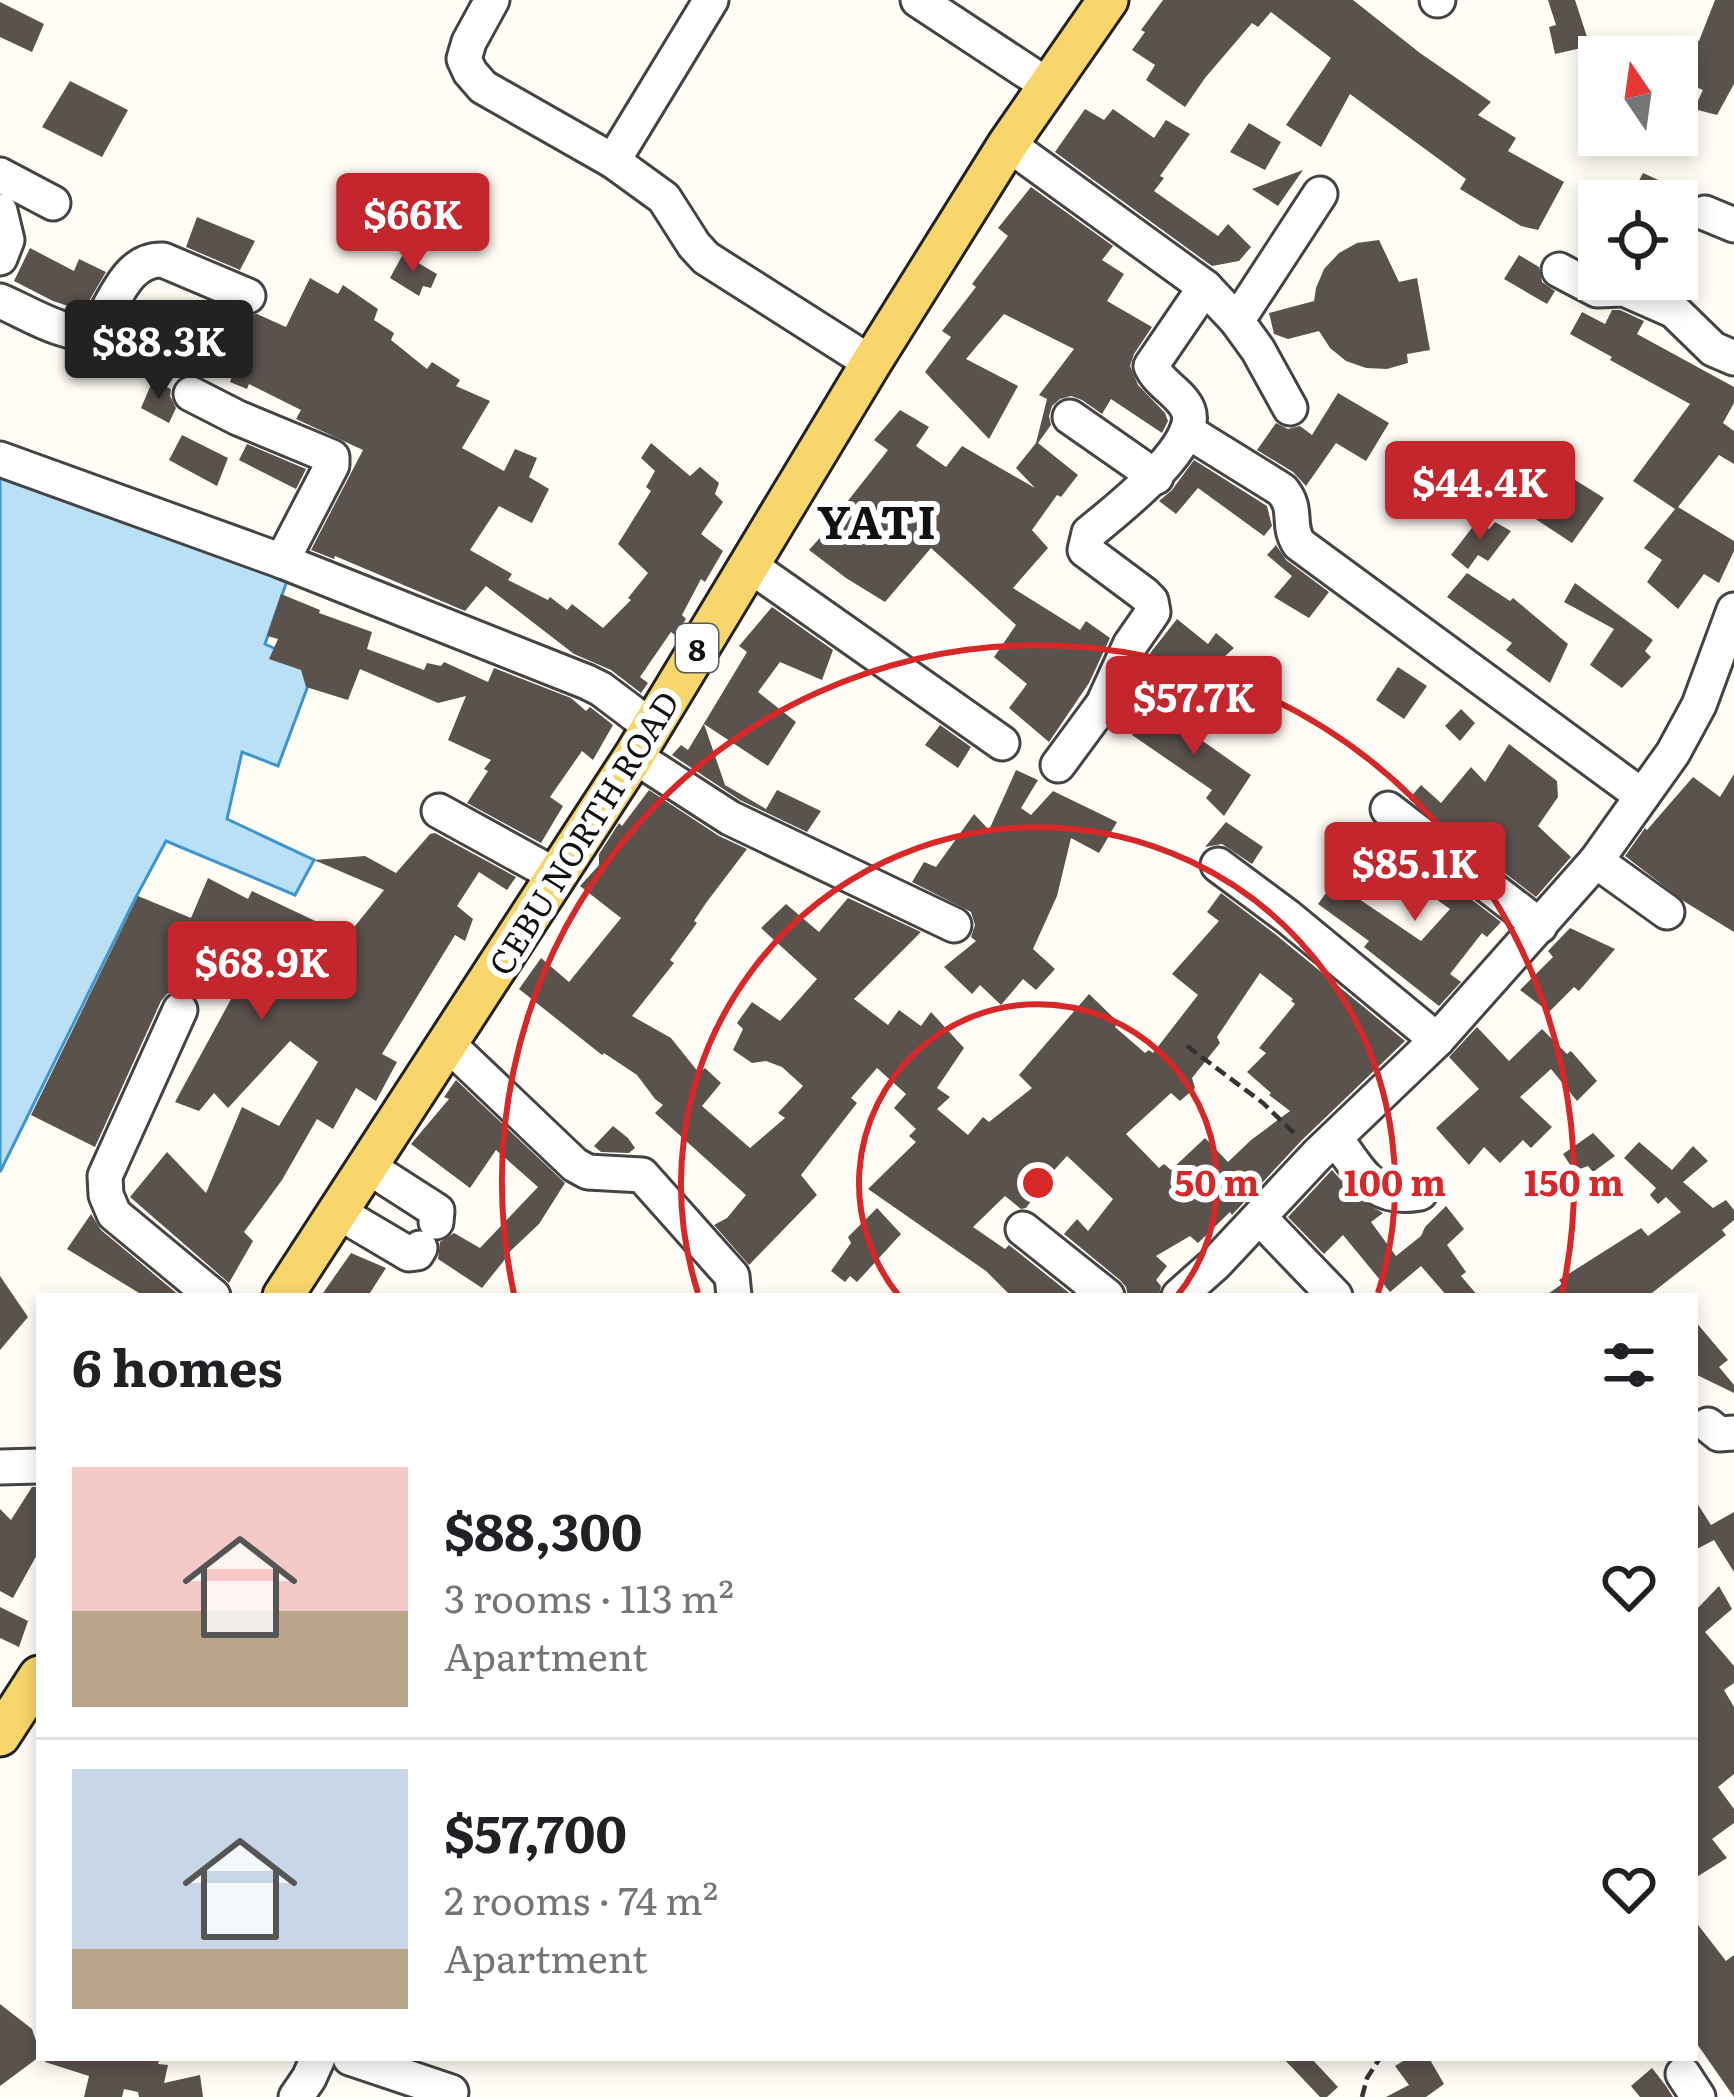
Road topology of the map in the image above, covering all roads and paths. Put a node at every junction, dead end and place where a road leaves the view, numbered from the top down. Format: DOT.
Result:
graph roads {
  1 [pos="492,0"];
  2 [pos="711,0"];
  3 [pos="918,0"];
  4 [pos="1108,0"];
  5 [pos="1048,85"];
  6 [pos="1008,144"];
  7 [pos="613,160"];
  8 [pos="0,175"];
  9 [pos="1320,194"];
  10 [pos="53,203"];
  11 [pos="0,211"];
  12 [pos="0,258"];
  13 [pos="1559,270"];
  14 [pos="1205,287"];
  15 [pos="248,296"];
  16 [pos="0,301"];
  17 [pos="1237,321"];
  18 [pos="1734,358"];
  19 [pos="871,363"];
  20 [pos="191,394"];
  21 [pos="1289,408"];
  22 [pos="1070,416"];
  23 [pos="1187,431"];
  24 [pos="0,458"];
  25 [pos="1156,477"];
  26 [pos="282,561"];
  27 [pos="749,565"];
  28 [pos="1732,623"];
  29 [pos="642,741"];
  30 [pos="1002,743"];
  31 [pos="1058,765"];
  32 [pos="1642,796"];
  33 [pos="1388,808"];
  34 [pos="439,811"];
  35 [pos="1596,861"];
  36 [pos="1218,866"];
  37 [pos="556,877"];
  38 [pos="1667,912"];
  39 [pos="954,925"];
  40 [pos="1540,926"];
  41 [pos="180,1010"];
  42 [pos="1437,1040"];
  43 [pos="447,1043"];
  44 [pos="1187,1046"];
  45 [pos="1326,1147"];
  46 [pos="367,1166"];
  47 [pos="1420,1193"];
  48 [pos="338,1212"];
  49 [pos="1260,1218"];
  50 [pos="1023,1229"];
  51 [pos="209,1293"];
  52 [pos="286,1293"];
  53 [pos="734,1293"];
  54 [pos="1103,1293"];
  55 [pos="1181,1293"];
  56 [pos="1332,1293"];
  57 [pos="36,1466"];
  58 [pos="0,1467"];
  59 [pos="36,1688"];
  60 [pos="0,1736"];
  61 [pos="317,2061"];
  62 [pos="359,2061"];
  63 [pos="1379,2061"];
  64 [pos="452,2092"];
  65 [pos="296,2097"];
  66 [pos="1362,2097"];
  1 -- 7 [label="street"];
  2 -- 7 [label="street"];
  3 -- 5 [label="street"];
  4 -- 5 [label="main road, CEBU NORTH ROAD / 8"];
  5 -- 6 [label="main road, CEBU NORTH ROAD / 8"];
  6 -- 14 [label="street"];
  6 -- 19 [label="main road, CEBU NORTH ROAD / 8"];
  7 -- 19 [label="street"];
  8 -- 10 [label="street"];
  9 -- 17 [label="street"];
  11 -- 12 [label="street"];
  13 -- 18 [label="street"];
  14 -- 17 [label="street"];
  14 -- 23 [label="street"];
  15 -- 16 [label="street"];
  17 -- 21 [label="street"];
  19 -- 27 [label="main road, CEBU NORTH ROAD / 8"];
  20 -- 26 [label="street"];
  22 -- 25 [label="street"];
  23 -- 25 [label="street"];
  23 -- 32 [label="street"];
  24 -- 26 [label="street"];
  25 -- 31 [label="street"];
  26 -- 29 [label="street"];
  27 -- 29 [label="main road, CEBU NORTH ROAD / 8"];
  27 -- 30 [label="street"];
  28 -- 32 [label="street"];
  29 -- 37 [label="main road, CEBU NORTH ROAD / 8"];
  29 -- 39 [label="street"];
  32 -- 35 [label="street"];
  33 -- 40 [label="street"];
  34 -- 37 [label="street"];
  35 -- 38 [label="street"];
  35 -- 40 [label="street"];
  36 -- 42 [label="street"];
  37 -- 43 [label="main road, CEBU NORTH ROAD / 8"];
  40 -- 42 [label="street"];
  41 -- 51 [label="street"];
  42 -- 45 [label="street"];
  43 -- 46 [label="main road, CEBU NORTH ROAD / 8"];
  43 -- 53 [label="street"];
  44 -- 45 [label="path"];
  45 -- 47 [label="street"];
  45 -- 49 [label="street"];
  46 -- 48 [label="main road, CEBU NORTH ROAD / 8"];
  46 -- 48 [label="street"];
  48 -- 52 [label="main road, CEBU NORTH ROAD / 8"];
  49 -- 55 [label="street"];
  49 -- 56 [label="street"];
  50 -- 54 [label="street"];
  57 -- 58 [label="street"];
  59 -- 60 [label="main road"];
  61 -- 65 [label="street"];
  62 -- 64 [label="street"];
  63 -- 66 [label="path"];
}
